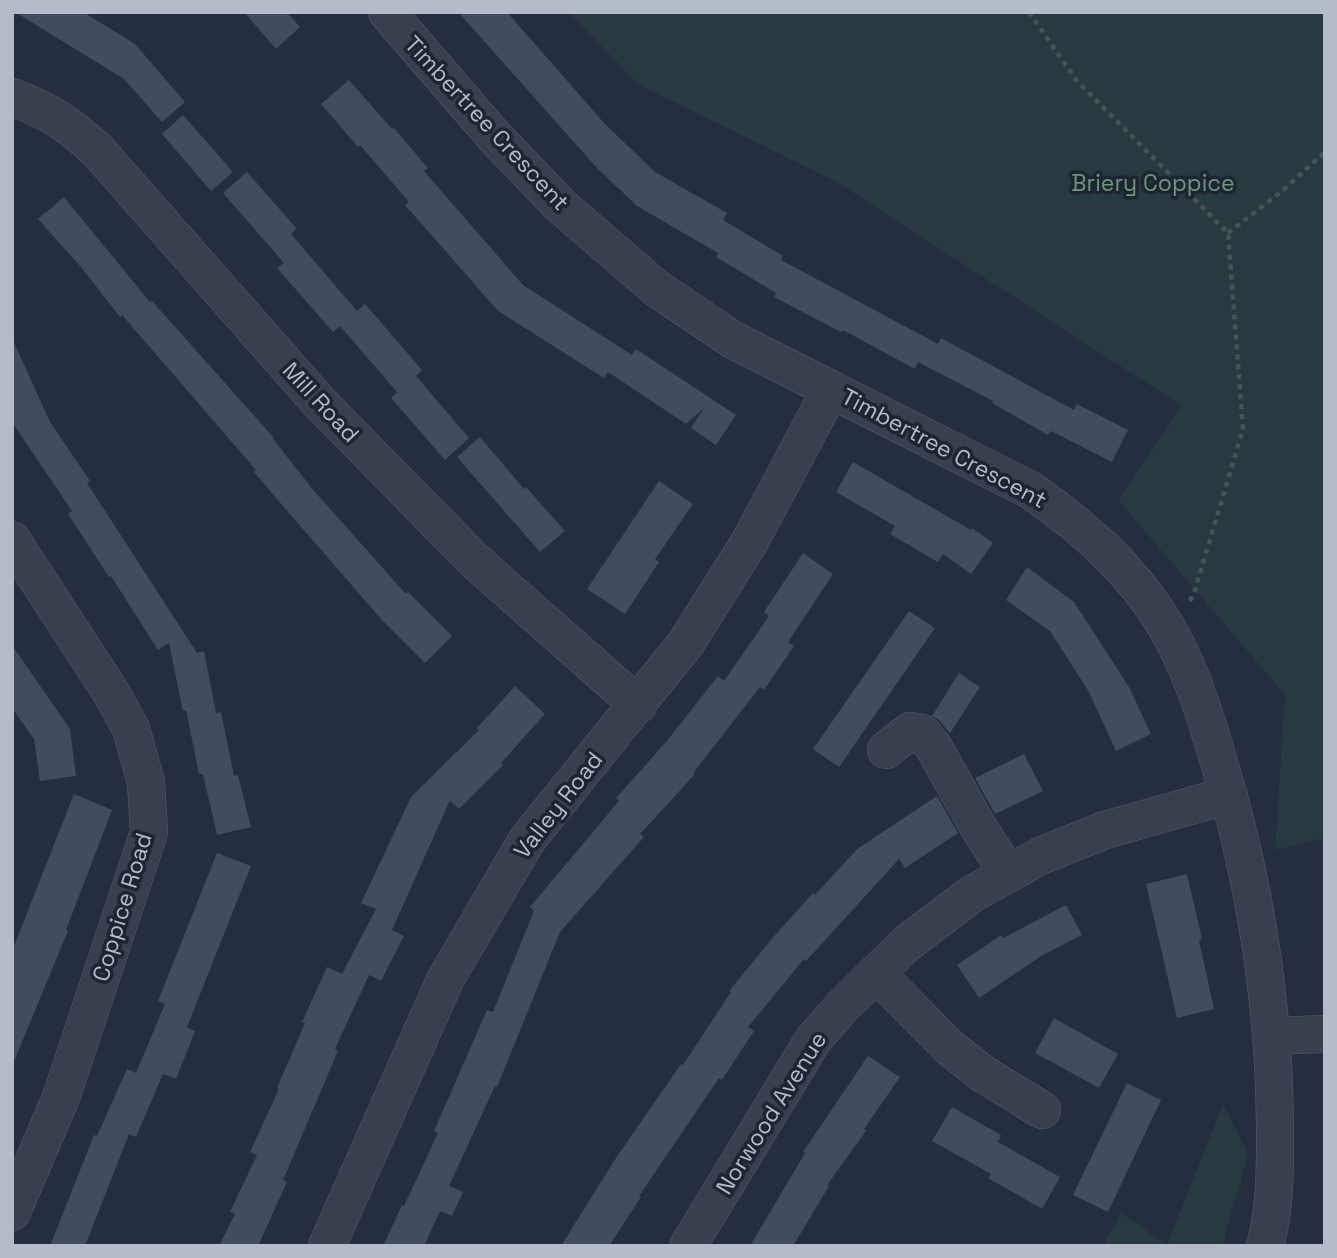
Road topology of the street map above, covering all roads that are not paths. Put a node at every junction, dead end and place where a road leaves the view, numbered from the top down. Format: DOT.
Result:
graph roads {
  1 [pos="387,12"];
  2 [pos="12,97"];
  3 [pos="831,389"];
  4 [pos="12,540"];
  5 [pos="638,705"];
  6 [pos="886,750"];
  7 [pos="1229,795"];
  8 [pos="1008,873"];
  9 [pos="876,973"];
  10 [pos="1325,1034"];
  11 [pos="1271,1036"];
  12 [pos="1042,1110"];
  13 [pos="12,1212"];
  14 [pos="327,1246"];
  15 [pos="688,1246"];
  16 [pos="1265,1246"];
  1 -- 3 [label="street, Timbertree Crescent"];
  2 -- 5 [label="street, Mill Road"];
  3 -- 5 [label="street, Valley Road"];
  3 -- 7 [label="street, Timbertree Crescent"];
  4 -- 13 [label="street, Coppice Road"];
  5 -- 14 [label="street, Valley Road"];
  6 -- 8 [label="street"];
  7 -- 8 [label="street, Norwood Avenue"];
  7 -- 11 [label="street, Timbertree Crescent"];
  8 -- 9 [label="street, Norwood Avenue"];
  9 -- 12 [label="street"];
  9 -- 15 [label="street, Norwood Avenue"];
  10 -- 11 [label="street"];
  11 -- 16 [label="street, Timbertree Crescent"];
}
